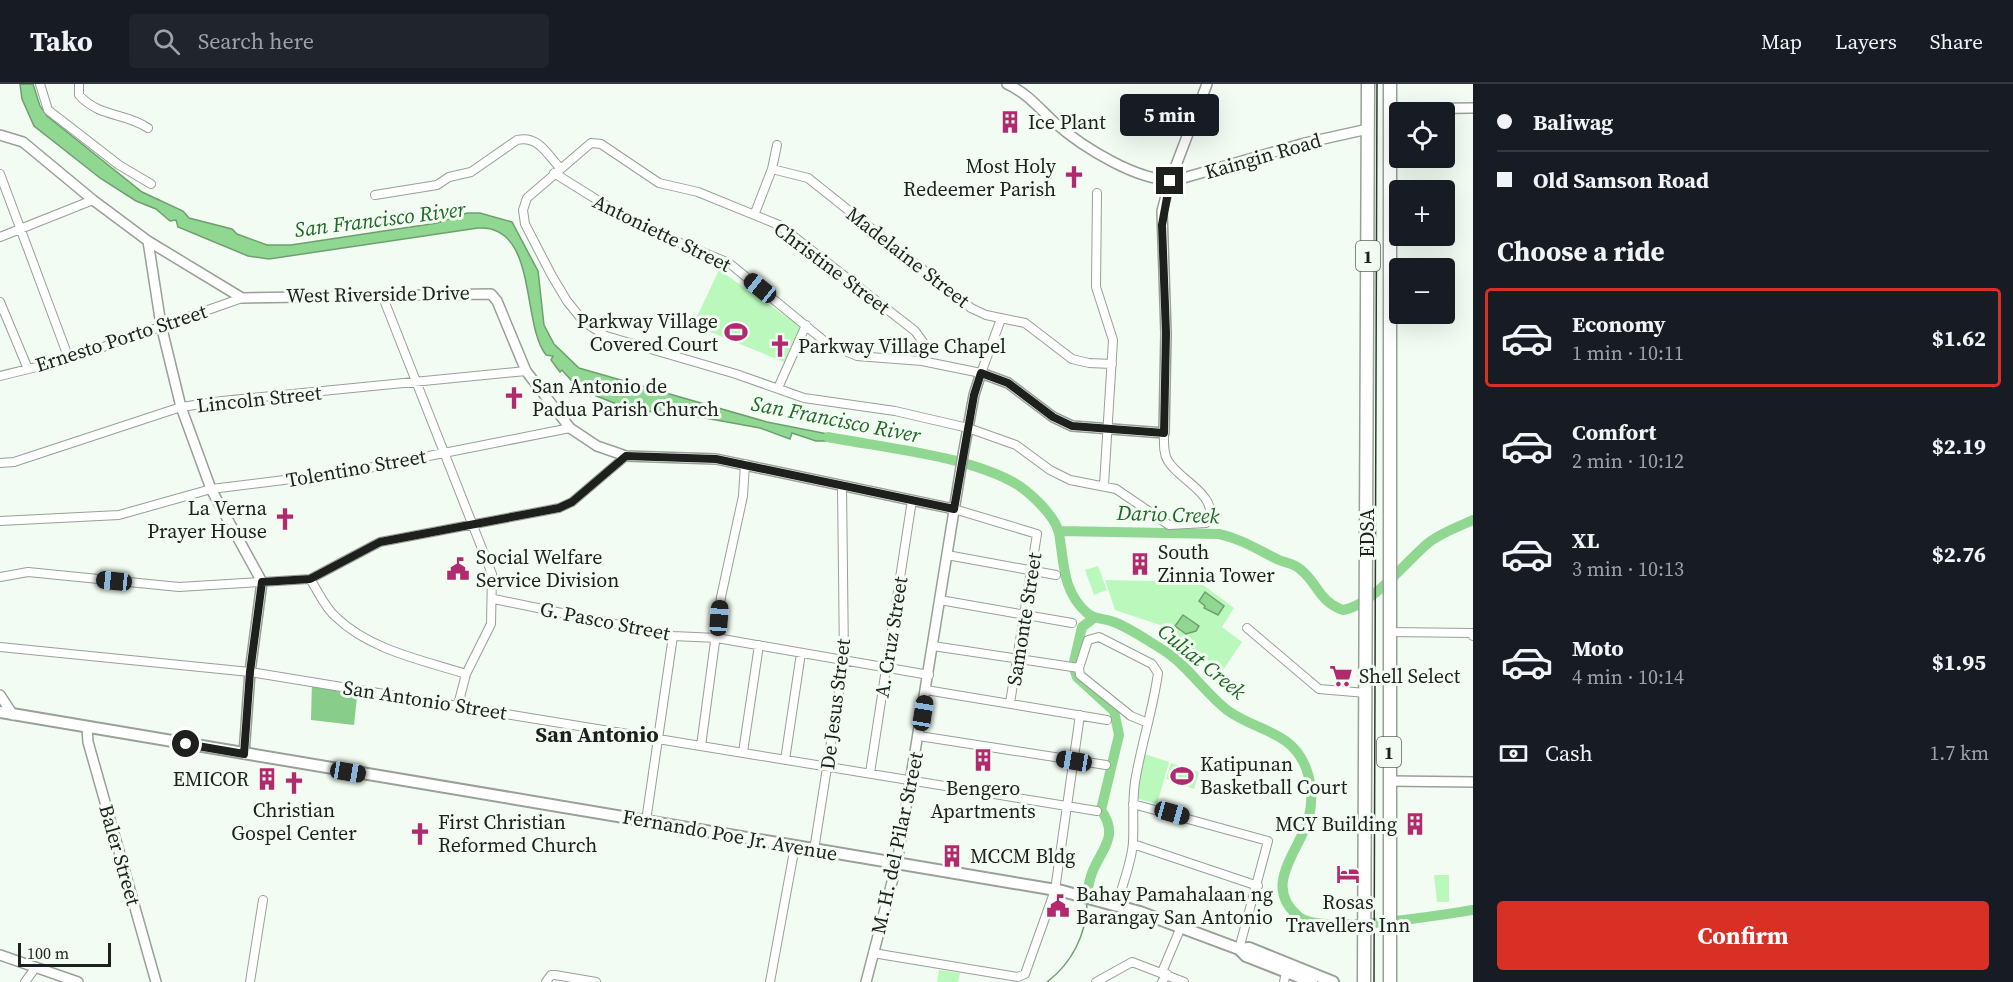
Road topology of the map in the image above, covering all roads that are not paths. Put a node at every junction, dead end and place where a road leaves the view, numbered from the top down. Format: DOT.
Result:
graph roads {
  1 [pos="40,84"];
  2 [pos="79,84"];
  3 [pos="1007,84"];
  4 [pos="1208,84"];
  5 [pos="1368,84"];
  6 [pos="1390,84"];
  7 [pos="1022,87"];
  8 [pos="1389,102"];
  9 [pos="1455,108"];
  10 [pos="1473,108"];
  11 [pos="148,128"];
  12 [pos="1368,129"];
  13 [pos="0,135"];
  14 [pos="777,145"];
  15 [pos="1389,168"];
  16 [pos="772,169"];
  17 [pos="557,170"];
  18 [pos="0,174"];
  19 [pos="1170,181"];
  20 [pos="150,184"];
  21 [pos="1097,193"];
  22 [pos="375,195"];
  23 [pos="93,200"];
  24 [pos="755,213"];
  25 [pos="22,229"];
  26 [pos="0,237"];
  27 [pos="148,240"];
  28 [pos="382,296"];
  29 [pos="242,298"];
  30 [pos="0,302"];
  31 [pos="1000,319"];
  32 [pos="161,325"];
  33 [pos="806,325"];
  34 [pos="69,359"];
  35 [pos="922,361"];
  36 [pos="1112,364"];
  37 [pos="28,369"];
  38 [pos="526,371"];
  39 [pos="981,373"];
  40 [pos="0,376"];
  41 [pos="415,383"];
  42 [pos="777,388"];
  43 [pos="181,407"];
  44 [pos="570,428"];
  45 [pos="968,428"];
  46 [pos="1107,429"];
  47 [pos="1164,433"];
  48 [pos="1368,448"];
  49 [pos="1389,449"];
  50 [pos="446,453"];
  51 [pos="626,456"];
  52 [pos="0,463"];
  53 [pos="745,464"];
  54 [pos="1389,465"];
  55 [pos="1368,467"];
  56 [pos="842,485"];
  57 [pos="1104,485"];
  58 [pos="211,489"];
  59 [pos="912,500"];
  60 [pos="954,509"];
  61 [pos="0,520"];
  62 [pos="474,526"];
  63 [pos="1037,534"];
  64 [pos="947,555"];
  65 [pos="1031,570"];
  66 [pos="1056,575"];
  67 [pos="0,577"];
  68 [pos="310,579"];
  69 [pos="262,582"];
  70 [pos="494,599"];
  71 [pos="940,600"];
  72 [pos="1024,615"];
  73 [pos="1072,623"];
  74 [pos="1247,628"];
  75 [pos="1389,632"];
  76 [pos="1473,634"];
  77 [pos="673,636"];
  78 [pos="717,638"];
  79 [pos="759,645"];
  80 [pos="933,646"];
  81 [pos="0,647"];
  82 [pos="801,653"];
  83 [pos="1017,659"];
  84 [pos="844,660"];
  85 [pos="886,667"];
  86 [pos="1074,668"];
  87 [pos="250,672"];
  88 [pos="466,674"];
  89 [pos="929,675"];
  90 [pos="926,690"];
  91 [pos="1366,693"];
  92 [pos="0,695"];
  93 [pos="1011,703"];
  94 [pos="458,705"];
  95 [pos="0,712"];
  96 [pos="13,715"];
  97 [pos="1080,715"];
  98 [pos="1107,720"];
  99 [pos="1148,723"];
  100 [pos="87,728"];
  101 [pos="919,736"];
  102 [pos="659,738"];
  103 [pos="701,746"];
  104 [pos="743,752"];
  105 [pos="244,754"];
  106 [pos="785,760"];
  107 [pos="1074,761"];
  108 [pos="1106,765"];
  109 [pos="827,767"];
  110 [pos="870,774"];
  111 [pos="911,780"];
  112 [pos="1389,781"];
  113 [pos="1473,782"];
  114 [pos="1133,804"];
  115 [pos="1068,807"];
  116 [pos="1097,811"];
  117 [pos="646,821"];
  118 [pos="1133,844"];
  119 [pos="795,846"];
  120 [pos="814,850"];
  121 [pos="897,862"];
  122 [pos="1258,886"];
  123 [pos="1055,890"];
  124 [pos="263,900"];
  125 [pos="1117,905"];
  126 [pos="1181,927"];
  127 [pos="1239,950"];
  128 [pos="873,953"];
  129 [pos="0,955"];
  130 [pos="36,967"];
  131 [pos="1165,973"];
  132 [pos="1364,976"];
  133 [pos="1285,977"];
  134 [pos="1391,979"];
  135 [pos="25,982"];
  136 [pos="78,982"];
  137 [pos="156,982"];
  138 [pos="250,982"];
  139 [pos="546,982"];
  140 [pos="596,982"];
  141 [pos="770,982"];
  142 [pos="866,982"];
  143 [pos="1095,982"];
  144 [pos="1162,982"];
  145 [pos="1184,982"];
  146 [pos="1312,982"];
  147 [pos="1334,982"];
  148 [pos="1359,982"];
  1 -- 20 [label="street"];
  2 -- 11 [label="street"];
  3 -- 7 [label="street, Kaingin Road"];
  4 -- 19 [label="street"];
  5 -- 12 [label="highway, EDSA / 1"];
  6 -- 8 [label="highway, EDSA / 1"];
  7 -- 19 [label="street, Kaingin Road"];
  9 -- 10 [label="street"];
  12 -- 19 [label="street, Kaingin Road"];
  12 -- 48 [label="highway, EDSA / 1"];
  13 -- 23 [label="street"];
  14 -- 16 [label="street"];
  15 -- 49 [label="highway, EDSA / 1"];
  16 -- 24 [label="street"];
  16 -- 31 [label="street, Madelaine Street"];
  17 -- 22 [label="street, Antoniette Street"];
  17 -- 24 [label="street, Christine Street"];
  17 -- 33 [label="street, Antoniette Street"];
  17 -- 42 [label="street"];
  18 -- 25 [label="street"];
  19 -- 47 [label="street"];
  21 -- 36 [label="street"];
  23 -- 25 [label="street"];
  23 -- 27 [label="street"];
  24 -- 35 [label="street, Christine Street"];
  25 -- 26 [label="street"];
  25 -- 34 [label="street"];
  27 -- 29 [label="street"];
  27 -- 32 [label="street"];
  28 -- 29 [label="street, West Riverside Drive"];
  28 -- 38 [label="street, West Riverside Drive"];
  28 -- 41 [label="street"];
  29 -- 32 [label="street, Ernesto Porto Street"];
  30 -- 37 [label="street"];
  31 -- 36 [label="street, Madelaine Street"];
  31 -- 39 [label="street"];
  32 -- 34 [label="street, Ernesto Porto Street"];
  32 -- 43 [label="street"];
  33 -- 35 [label="street, Antoniette Street"];
  33 -- 42 [label="street"];
  34 -- 37 [label="street, Ernesto Porto Street"];
  35 -- 39 [label="street, Antoniette Street"];
  36 -- 46 [label="street"];
  37 -- 40 [label="street, Ernesto Porto Street"];
  38 -- 41 [label="street, Lincoln Street"];
  38 -- 44 [label="street, West Riverside Drive"];
  39 -- 45 [label="street, M. H. del Pilar Street"];
  39 -- 46 [label="street, Antoniette Street"];
  41 -- 43 [label="street, Lincoln Street"];
  41 -- 50 [label="street"];
  42 -- 45 [label="street"];
  43 -- 52 [label="street, Lincoln Street"];
  43 -- 58 [label="street"];
  44 -- 50 [label="street, Tolentino Street"];
  44 -- 51 [label="street, West Riverside Drive"];
  45 -- 57 [label="street"];
  45 -- 60 [label="street, M. H. del Pilar Street"];
  46 -- 47 [label="street, Antoniette Street"];
  46 -- 57 [label="street"];
  47 -- 57 [label="street"];
  48 -- 49 [label="highway"];
  48 -- 55 [label="highway, EDSA / 1"];
  49 -- 54 [label="highway, EDSA / 1"];
  50 -- 58 [label="street, Tolentino Street"];
  50 -- 62 [label="street"];
  51 -- 53 [label="street, West Riverside Drive"];
  51 -- 62 [label="street"];
  53 -- 56 [label="street, West Riverside Drive"];
  53 -- 78 [label="street"];
  54 -- 55 [label="highway"];
  54 -- 75 [label="highway, EDSA / 1"];
  55 -- 91 [label="highway, EDSA / 1"];
  56 -- 59 [label="street, West Riverside Drive"];
  56 -- 84 [label="street, De Jesus Street"];
  58 -- 61 [label="street, Tolentino Street"];
  58 -- 69 [label="street"];
  59 -- 60 [label="street, West Riverside Drive"];
  59 -- 85 [label="street, A. Cruz Street"];
  60 -- 63 [label="street, West Riverside Drive"];
  60 -- 64 [label="street, M. H. del Pilar Street"];
  62 -- 68 [label="street"];
  62 -- 70 [label="street"];
  63 -- 65 [label="street, Samonte Street"];
  64 -- 65 [label="street"];
  64 -- 71 [label="street, M. H. del Pilar Street"];
  65 -- 66 [label="street"];
  65 -- 72 [label="street, Samonte Street"];
  67 -- 69 [label="street"];
  68 -- 69 [label="street"];
  68 -- 88 [label="street"];
  69 -- 87 [label="street"];
  70 -- 77 [label="street, G. Pasco Street"];
  70 -- 88 [label="street"];
  71 -- 72 [label="street"];
  71 -- 80 [label="street, M. H. del Pilar Street"];
  72 -- 73 [label="street"];
  72 -- 83 [label="street, Samonte Street"];
  74 -- 91 [label="street"];
  75 -- 76 [label="street"];
  75 -- 112 [label="highway, EDSA / 1"];
  77 -- 78 [label="street, G. Pasco Street"];
  77 -- 102 [label="street"];
  78 -- 79 [label="street, G. Pasco Street"];
  78 -- 103 [label="street"];
  79 -- 82 [label="street, G. Pasco Street"];
  79 -- 104 [label="street"];
  80 -- 83 [label="street"];
  80 -- 89 [label="street, M. H. del Pilar Street"];
  81 -- 87 [label="street, San Antonio Street"];
  82 -- 84 [label="street, G. Pasco Street"];
  82 -- 106 [label="street"];
  83 -- 86 [label="street"];
  83 -- 93 [label="street, Samonte Street"];
  84 -- 85 [label="street, G. Pasco Street"];
  84 -- 109 [label="street, De Jesus Street"];
  85 -- 89 [label="street, G. Pasco Street"];
  85 -- 110 [label="street, A. Cruz Street"];
  86 -- 99 [label="street"];
  86 -- 99 [label="street"];
  87 -- 94 [label="street, San Antonio Street"];
  87 -- 105 [label="street"];
  88 -- 94 [label="street"];
  89 -- 90 [label="street, M. H. del Pilar Street"];
  90 -- 93 [label="street"];
  90 -- 101 [label="street, M. H. del Pilar Street"];
  91 -- 132 [label="highway, EDSA / 1"];
  92 -- 96 [label="street"];
  93 -- 97 [label="street"];
  94 -- 102 [label="street, San Antonio Street"];
  95 -- 96 [label="main road, Fernando Poe Jr. Avenue"];
  96 -- 100 [label="main road, Fernando Poe Jr. Avenue"];
  97 -- 98 [label="street"];
  97 -- 107 [label="street"];
  99 -- 114 [label="street"];
  100 -- 105 [label="main road, Fernando Poe Jr. Avenue"];
  100 -- 137 [label="street, Baler Street"];
  101 -- 107 [label="street"];
  101 -- 111 [label="street, M. H. del Pilar Street"];
  102 -- 103 [label="street, San Antonio Street"];
  102 -- 117 [label="street"];
  103 -- 104 [label="street, San Antonio Street"];
  104 -- 106 [label="street, San Antonio Street"];
  105 -- 117 [label="main road, Fernando Poe Jr. Avenue"];
  106 -- 109 [label="street, San Antonio Street"];
  107 -- 108 [label="street"];
  107 -- 115 [label="street"];
  109 -- 110 [label="street, San Antonio Street"];
  109 -- 120 [label="street, De Jesus Street"];
  110 -- 111 [label="street, San Antonio Street"];
  111 -- 115 [label="street, San Antonio Street"];
  111 -- 121 [label="street, M. H. del Pilar Street"];
  112 -- 113 [label="street"];
  112 -- 134 [label="highway, EDSA / 1"];
  114 -- 118 [label="street"];
  114 -- 122 [label="street"];
  115 -- 116 [label="street, San Antonio Street"];
  115 -- 123 [label="street"];
  117 -- 119 [label="main road, Fernando Poe Jr. Avenue"];
  118 -- 122 [label="street"];
  118 -- 125 [label="street"];
  119 -- 120 [label="main road, Fernando Poe Jr. Avenue"];
  119 -- 141 [label="street"];
  120 -- 121 [label="main road, Fernando Poe Jr. Avenue"];
  121 -- 123 [label="main road, Fernando Poe Jr. Avenue"];
  121 -- 128 [label="street, M. H. del Pilar Street"];
  122 -- 127 [label="street"];
  123 -- 125 [label="main road, Fernando Poe Jr. Avenue"];
  123 -- 128 [label="street"];
  124 -- 138 [label="street"];
  125 -- 126 [label="main road, Fernando Poe Jr. Avenue"];
  126 -- 127 [label="main road, Fernando Poe Jr. Avenue"];
  126 -- 131 [label="street"];
  127 -- 133 [label="main road, Fernando Poe Jr. Avenue"];
  127 -- 147 [label="main road, Fernando Poe Jr. Avenue"];
  128 -- 142 [label="street, M. H. del Pilar Street"];
  129 -- 130 [label="street"];
  130 -- 135 [label="street"];
  130 -- 136 [label="street"];
  131 -- 143 [label="street"];
  131 -- 144 [label="street"];
  131 -- 145 [label="street"];
  132 -- 148 [label="main road"];
  133 -- 146 [label="main road, Fernando Poe Jr. Avenue"];
  139 -- 140 [label="street"];
}
